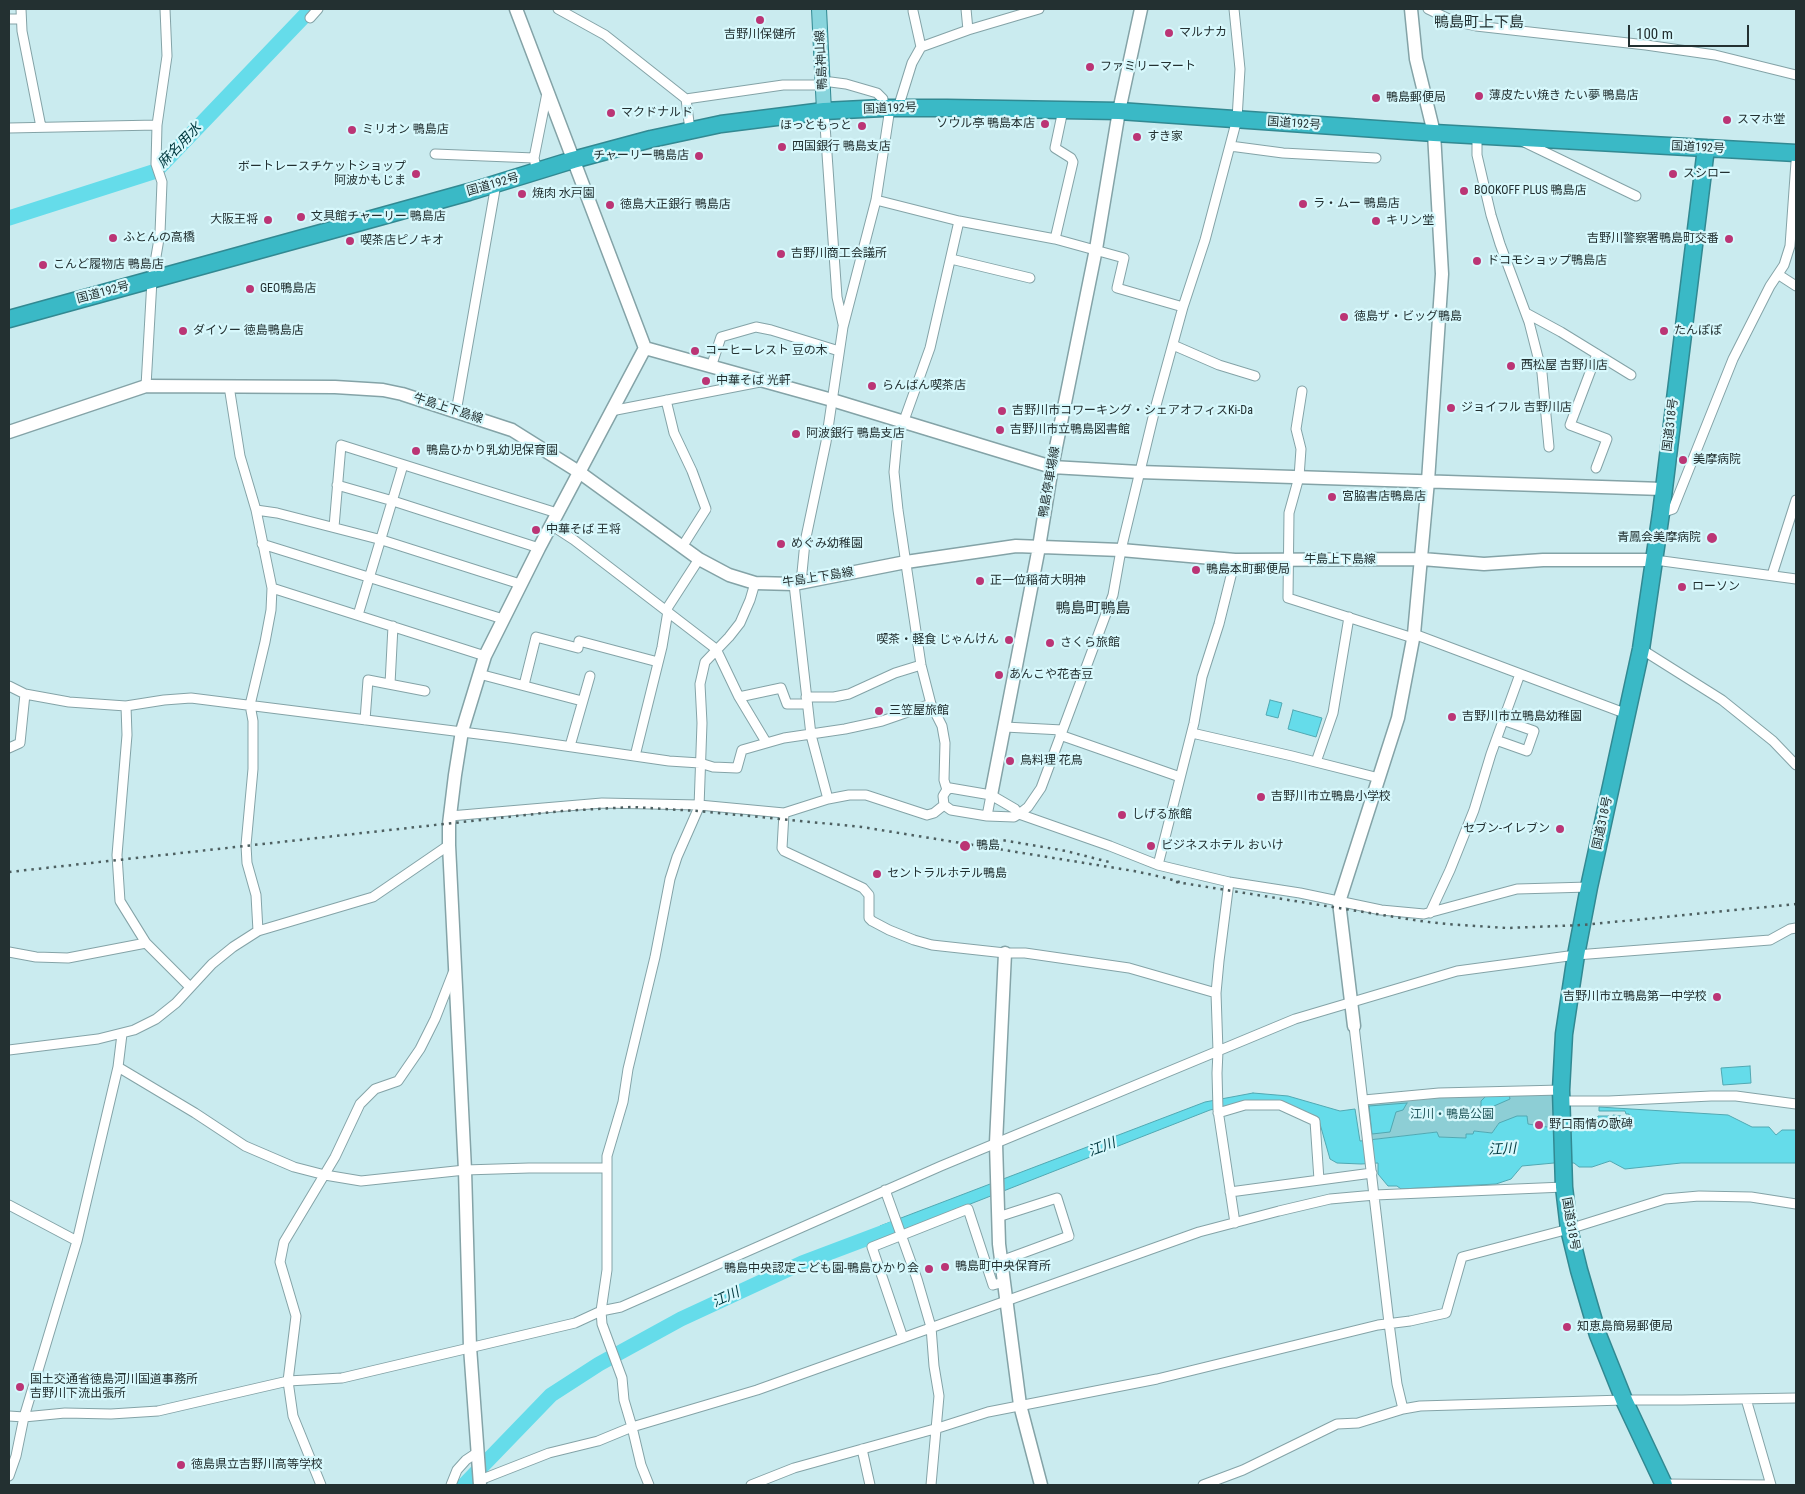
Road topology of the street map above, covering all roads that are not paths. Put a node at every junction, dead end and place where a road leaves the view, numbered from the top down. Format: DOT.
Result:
graph roads {
  1 [pos="21,9"];
  2 [pos="165,9"];
  3 [pos="318,9"];
  4 [pos="516,9"];
  5 [pos="558,9"];
  6 [pos="819,9"];
  7 [pos="966,9"];
  8 [pos="1039,9"];
  9 [pos="1141,9"];
  10 [pos="1234,9"];
  11 [pos="1411,9"];
  12 [pos="1428,9"];
  13 [pos="913,11"];
  14 [pos="310,18"];
  15 [pos="9,19"];
  16 [pos="20,19"];
  17 [pos="968,30"];
  18 [pos="920,46"];
  19 [pos="1796,75"];
  20 [pos="823,83"];
  21 [pos="547,93"];
  22 [pos="686,99"];
  23 [pos="890,108"];
  24 [pos="1063,110"];
  25 [pos="824,111"];
  26 [pos="1119,111"];
  27 [pos="1237,120"];
  28 [pos="157,126"];
  29 [pos="41,127"];
  30 [pos="9,128"];
  31 [pos="690,130"];
  32 [pos="1434,133"];
  33 [pos="1477,136"];
  34 [pos="1514,138"];
  35 [pos="1230,146"];
  36 [pos="1706,148"];
  37 [pos="434,154"];
  38 [pos="1796,154"];
  39 [pos="1376,158"];
  40 [pos="574,160"];
  41 [pos="1796,162"];
  42 [pos="536,165"];
  43 [pos="496,184"];
  44 [pos="1636,196"];
  45 [pos="876,200"];
  46 [pos="959,221"];
  47 [pos="1054,239"];
  48 [pos="1096,250"];
  49 [pos="951,259"];
  50 [pos="1779,275"];
  51 [pos="1030,278"];
  52 [pos="152,280"];
  53 [pos="1796,286"];
  54 [pos="1183,308"];
  55 [pos="1526,313"];
  56 [pos="9,319"];
  57 [pos="843,327"];
  58 [pos="1173,345"];
  59 [pos="645,348"];
  60 [pos="839,351"];
  61 [pos="1597,354"];
  62 [pos="711,367"];
  63 [pos="1255,376"];
  64 [pos="1631,376"];
  65 [pos="763,381"];
  66 [pos="146,386"];
  67 [pos="229,386"];
  68 [pos="1302,391"];
  69 [pos="666,400"];
  70 [pos="832,400"];
  71 [pos="611,411"];
  72 [pos="456,412"];
  73 [pos="903,422"];
  74 [pos="9,432"];
  75 [pos="1550,447"];
  76 [pos="403,465"];
  77 [pos="1052,467"];
  78 [pos="1596,468"];
  79 [pos="578,472"];
  80 [pos="1139,472"];
  81 [pos="1299,477"];
  82 [pos="1428,481"];
  83 [pos="337,485"];
  84 [pos="1663,489"];
  85 [pos="1796,500"];
  86 [pos="393,501"];
  87 [pos="256,510"];
  88 [pos="557,513"];
  89 [pos="1661,513"];
  90 [pos="551,525"];
  91 [pos="334,527"];
  92 [pos="382,540"];
  93 [pos="262,544"];
  94 [pos="682,547"];
  95 [pos="1039,547"];
  96 [pos="539,548"];
  97 [pos="1121,550"];
  98 [pos="699,559"];
  99 [pos="1422,559"];
  100 [pos="1235,560"];
  101 [pos="1288,560"];
  102 [pos="1655,560"];
  103 [pos="906,562"];
  104 [pos="1772,575"];
  105 [pos="370,578"];
  106 [pos="1796,579"];
  107 [pos="755,583"];
  108 [pos="520,584"];
  109 [pos="797,584"];
  110 [pos="272,588"];
  111 [pos="667,610"];
  112 [pos="358,616"];
  113 [pos="1348,617"];
  114 [pos="503,618"];
  115 [pos="393,626"];
  116 [pos="1414,636"];
  117 [pos="716,649"];
  118 [pos="1641,649"];
  119 [pos="485,656"];
  120 [pos="658,662"];
  121 [pos="921,665"];
  122 [pos="479,674"];
  123 [pos="1520,674"];
  124 [pos="590,676"];
  125 [pos="390,684"];
  126 [pos="9,686"];
  127 [pos="524,686"];
  128 [pos="425,691"];
  129 [pos="25,694"];
  130 [pos="739,697"];
  131 [pos="582,701"];
  132 [pos="807,701"];
  133 [pos="931,704"];
  134 [pos="250,705"];
  135 [pos="126,706"];
  136 [pos="1627,714"];
  137 [pos="365,720"];
  138 [pos="1503,720"];
  139 [pos="1005,727"];
  140 [pos="462,732"];
  141 [pos="1061,732"];
  142 [pos="1192,734"];
  143 [pos="811,735"];
  144 [pos="1496,740"];
  145 [pos="766,742"];
  146 [pos="570,746"];
  147 [pos="9,748"];
  148 [pos="635,756"];
  149 [pos="1316,762"];
  150 [pos="700,763"];
  151 [pos="1796,766"];
  152 [pos="1180,777"];
  153 [pos="1379,778"];
  154 [pos="948,790"];
  155 [pos="991,794"];
  156 [pos="828,799"];
  157 [pos="699,805"];
  158 [pos="944,805"];
  159 [pos="784,813"];
  160 [pos="1018,814"];
  161 [pos="450,816"];
  162 [pos="987,816"];
  163 [pos="449,845"];
  164 [pos="1158,865"];
  165 [pos="1229,882"];
  166 [pos="1589,887"];
  167 [pos="1339,902"];
  168 [pos="1430,913"];
  169 [pos="1796,928"];
  170 [pos="258,931"];
  171 [pos="146,943"];
  172 [pos="9,952"];
  173 [pos="1006,953"];
  174 [pos="1576,955"];
  175 [pos="455,969"];
  176 [pos="190,987"];
  177 [pos="1216,993"];
  178 [pos="1351,1003"];
  179 [pos="1354,1026"];
  180 [pos="122,1034"];
  181 [pos="9,1050"];
  182 [pos="1218,1051"];
  183 [pos="118,1067"];
  184 [pos="1561,1096"];
  185 [pos="1364,1100"];
  186 [pos="1796,1104"];
  187 [pos="1218,1112"];
  188 [pos="996,1143"];
  189 [pos="607,1168"];
  190 [pos="466,1170"];
  191 [pos="1372,1170"];
  192 [pos="325,1175"];
  193 [pos="1319,1180"];
  194 [pos="1564,1187"];
  195 [pos="885,1190"];
  196 [pos="1230,1192"];
  197 [pos="1375,1195"];
  198 [pos="1796,1204"];
  199 [pos="9,1205"];
  200 [pos="998,1217"];
  201 [pos="1235,1223"];
  202 [pos="1570,1229"];
  203 [pos="901,1235"];
  204 [pos="77,1240"];
  205 [pos="1001,1261"];
  206 [pos="1004,1282"];
  207 [pos="1006,1301"];
  208 [pos="601,1311"];
  209 [pos="1389,1323"];
  210 [pos="931,1327"];
  211 [pos="903,1338"];
  212 [pos="470,1347"];
  213 [pos="288,1381"];
  214 [pos="1796,1398"];
  215 [pos="1746,1399"];
  216 [pos="1624,1400"];
  217 [pos="1020,1405"];
  218 [pos="1403,1409"];
  219 [pos="9,1416"];
  220 [pos="24,1417"];
  221 [pos="632,1427"];
  222 [pos="938,1428"];
  223 [pos="862,1449"];
  224 [pos="478,1454"];
  225 [pos="9,1476"];
  226 [pos="480,1481"];
  227 [pos="1664,1484"];
  228 [pos="321,1485"];
  229 [pos="451,1485"];
  230 [pos="649,1485"];
  231 [pos="751,1485"];
  232 [pos="870,1485"];
  233 [pos="931,1485"];
  234 [pos="1041,1485"];
  235 [pos="1203,1485"];
  236 [pos="1771,1485"];
  1 -- 16 [label="street"];
  2 -- 28 [label="street"];
  3 -- 14 [label="street"];
  4 -- 21 [label="street"];
  5 -- 22 [label="street"];
  6 -- 20 [label="main road, 鴨島神山線"];
  7 -- 17 [label="street"];
  8 -- 17 [label="street"];
  9 -- 26 [label="street, 鴨島停車場線"];
  10 -- 27 [label="street"];
  11 -- 32 [label="street"];
  12 -- 19 [label="street"];
  13 -- 18 [label="street"];
  15 -- 16 [label="street"];
  16 -- 29 [label="street"];
  17 -- 18 [label="street"];
  18 -- 23 [label="street"];
  20 -- 22 [label="street"];
  20 -- 23 [label="street"];
  20 -- 25 [label="main road, 鴨島神山線"];
  21 -- 40 [label="street"];
  21 -- 42 [label="street"];
  22 -- 31 [label="street"];
  23 -- 24 [label="highway, 国道192号"];
  23 -- 25 [label="highway, 国道192号"];
  23 -- 45 [label="street"];
  24 -- 26 [label="highway, 国道192号"];
  24 -- 47 [label="street"];
  25 -- 31 [label="highway, 国道192号"];
  25 -- 57 [label="street"];
  26 -- 27 [label="highway, 国道192号"];
  26 -- 48 [label="street, 鴨島停車場線"];
  27 -- 32 [label="highway, 国道192号"];
  27 -- 35 [label="street"];
  28 -- 29 [label="street"];
  28 -- 52 [label="street"];
  29 -- 30 [label="street"];
  31 -- 40 [label="highway, 国道192号"];
  32 -- 33 [label="highway, 国道192号"];
  32 -- 82 [label="street"];
  33 -- 34 [label="highway, 国道192号"];
  33 -- 55 [label="street"];
  34 -- 36 [label="highway, 国道192号"];
  34 -- 44 [label="street"];
  35 -- 39 [label="street"];
  35 -- 54 [label="street"];
  36 -- 38 [label="highway, 国道192号"];
  36 -- 84 [label="highway, 国道318号"];
  37 -- 42 [label="street"];
  40 -- 42 [label="highway, 国道192号"];
  40 -- 59 [label="street"];
  41 -- 50 [label="street"];
  42 -- 43 [label="highway, 国道192号"];
  43 -- 52 [label="highway, 国道192号"];
  43 -- 72 [label="street"];
  45 -- 46 [label="street"];
  45 -- 57 [label="street"];
  46 -- 47 [label="street"];
  46 -- 49 [label="street"];
  47 -- 48 [label="street"];
  48 -- 54 [label="street"];
  48 -- 77 [label="street, 鴨島停車場線"];
  49 -- 51 [label="street"];
  49 -- 73 [label="street"];
  50 -- 53 [label="street"];
  50 -- 89 [label="street"];
  52 -- 56 [label="highway, 国道192号"];
  52 -- 66 [label="street"];
  54 -- 58 [label="street"];
  55 -- 61 [label="street"];
  55 -- 75 [label="street"];
  57 -- 60 [label="street"];
  58 -- 63 [label="street"];
  58 -- 80 [label="street"];
  59 -- 62 [label="street"];
  59 -- 71 [label="street"];
  60 -- 62 [label="street"];
  60 -- 70 [label="street"];
  61 -- 64 [label="street"];
  61 -- 78 [label="street"];
  62 -- 65 [label="street"];
  65 -- 69 [label="street"];
  65 -- 70 [label="street"];
  66 -- 67 [label="street, 牛島上下島線"];
  66 -- 74 [label="street, 牛島上下島線"];
  67 -- 72 [label="street, 牛島上下島線"];
  67 -- 87 [label="street"];
  68 -- 81 [label="street"];
  69 -- 71 [label="street"];
  69 -- 94 [label="street"];
  70 -- 73 [label="street"];
  70 -- 109 [label="street"];
  71 -- 79 [label="street"];
  72 -- 79 [label="street, 牛島上下島線"];
  73 -- 77 [label="street"];
  73 -- 103 [label="street"];
  76 -- 83 [label="street"];
  76 -- 86 [label="street"];
  76 -- 88 [label="street"];
  77 -- 80 [label="street"];
  77 -- 95 [label="street, 鴨島停車場線"];
  79 -- 88 [label="street"];
  79 -- 94 [label="street, 牛島上下島線"];
  80 -- 81 [label="street"];
  80 -- 97 [label="street"];
  81 -- 82 [label="street"];
  81 -- 101 [label="street"];
  82 -- 84 [label="street"];
  82 -- 99 [label="street"];
  83 -- 86 [label="street"];
  83 -- 91 [label="street"];
  84 -- 89 [label="highway, 国道318号"];
  85 -- 104 [label="street"];
  86 -- 92 [label="street"];
  86 -- 96 [label="street"];
  87 -- 91 [label="street"];
  87 -- 93 [label="street"];
  88 -- 90 [label="street"];
  89 -- 102 [label="highway, 国道318号"];
  90 -- 96 [label="street"];
  90 -- 111 [label="street"];
  91 -- 92 [label="street"];
  92 -- 105 [label="street"];
  92 -- 108 [label="street"];
  93 -- 105 [label="street"];
  93 -- 110 [label="street"];
  94 -- 98 [label="street, 牛島上下島線"];
  95 -- 97 [label="street, 牛島上下島線"];
  95 -- 103 [label="street, 牛島上下島線"];
  95 -- 139 [label="street, 鴨島停車場線"];
  96 -- 108 [label="street"];
  97 -- 100 [label="street, 牛島上下島線"];
  97 -- 141 [label="street"];
  98 -- 107 [label="street, 牛島上下島線"];
  98 -- 111 [label="street"];
  99 -- 101 [label="street, 牛島上下島線"];
  99 -- 102 [label="street, 牛島上下島線"];
  99 -- 116 [label="street"];
  100 -- 101 [label="street, 牛島上下島線"];
  100 -- 142 [label="street"];
  101 -- 113 [label="street"];
  102 -- 104 [label="street"];
  102 -- 118 [label="highway, 国道318号"];
  103 -- 109 [label="street, 牛島上下島線"];
  103 -- 121 [label="street"];
  104 -- 106 [label="street"];
  105 -- 112 [label="street"];
  105 -- 114 [label="street"];
  107 -- 109 [label="street, 牛島上下島線"];
  107 -- 117 [label="street"];
  108 -- 114 [label="street"];
  109 -- 132 [label="street"];
  110 -- 112 [label="street"];
  110 -- 134 [label="street"];
  111 -- 117 [label="street"];
  111 -- 120 [label="street"];
  112 -- 115 [label="street"];
  113 -- 116 [label="street"];
  113 -- 149 [label="street"];
  114 -- 119 [label="street"];
  115 -- 119 [label="street"];
  115 -- 125 [label="street"];
  116 -- 123 [label="street"];
  116 -- 153 [label="street"];
  117 -- 130 [label="street"];
  117 -- 150 [label="street"];
  118 -- 136 [label="highway, 国道318号"];
  118 -- 151 [label="street"];
  119 -- 122 [label="street"];
  120 -- 127 [label="street"];
  120 -- 148 [label="street"];
  121 -- 132 [label="street"];
  121 -- 133 [label="street"];
  122 -- 127 [label="street"];
  122 -- 140 [label="street"];
  123 -- 136 [label="street"];
  123 -- 138 [label="street"];
  124 -- 131 [label="street"];
  125 -- 128 [label="street"];
  125 -- 137 [label="street"];
  126 -- 129 [label="street"];
  127 -- 131 [label="street"];
  129 -- 135 [label="street"];
  129 -- 147 [label="street"];
  130 -- 132 [label="street"];
  130 -- 145 [label="street"];
  131 -- 146 [label="street"];
  132 -- 143 [label="street"];
  133 -- 143 [label="street"];
  133 -- 154 [label="street"];
  134 -- 135 [label="street"];
  134 -- 137 [label="street"];
  134 -- 170 [label="street"];
  135 -- 171 [label="street"];
  136 -- 166 [label="highway, 国道318号"];
  137 -- 140 [label="street"];
  138 -- 144 [label="street"];
  138 -- 144 [label="street"];
  139 -- 141 [label="street"];
  139 -- 155 [label="street, 鴨島停車場線"];
  140 -- 146 [label="street"];
  140 -- 161 [label="street"];
  141 -- 152 [label="street"];
  141 -- 160 [label="street"];
  142 -- 149 [label="street"];
  142 -- 152 [label="street"];
  143 -- 145 [label="street"];
  143 -- 156 [label="street"];
  144 -- 168 [label="street"];
  145 -- 150 [label="street"];
  146 -- 148 [label="street"];
  148 -- 150 [label="street"];
  149 -- 153 [label="street"];
  150 -- 157 [label="street"];
  152 -- 164 [label="street"];
  153 -- 167 [label="street"];
  154 -- 155 [label="street"];
  154 -- 158 [label="street"];
  155 -- 160 [label="street"];
  155 -- 162 [label="street"];
  156 -- 158 [label="street"];
  156 -- 159 [label="street"];
  157 -- 159 [label="street"];
  157 -- 161 [label="street"];
  157 -- 189 [label="street"];
  158 -- 162 [label="street"];
  159 -- 173 [label="street"];
  160 -- 162 [label="street"];
  160 -- 164 [label="street"];
  161 -- 163 [label="street"];
  163 -- 170 [label="street"];
  163 -- 175 [label="street"];
  164 -- 165 [label="street"];
  165 -- 167 [label="street"];
  165 -- 177 [label="street"];
  166 -- 168 [label="street"];
  166 -- 174 [label="highway, 国道318号"];
  167 -- 168 [label="street"];
  167 -- 178 [label="street"];
  169 -- 174 [label="street"];
  170 -- 176 [label="street"];
  171 -- 172 [label="street"];
  171 -- 176 [label="street"];
  173 -- 177 [label="street"];
  173 -- 188 [label="street"];
  174 -- 178 [label="street"];
  174 -- 184 [label="highway, 国道318号"];
  175 -- 190 [label="street"];
  175 -- 192 [label="street"];
  176 -- 180 [label="street"];
  177 -- 182 [label="street"];
  178 -- 179 [label="street"];
  178 -- 182 [label="street"];
  179 -- 185 [label="street"];
  180 -- 181 [label="street"];
  180 -- 183 [label="street"];
  182 -- 187 [label="street"];
  182 -- 188 [label="street"];
  183 -- 192 [label="street"];
  183 -- 204 [label="street"];
  184 -- 185 [label="street"];
  184 -- 186 [label="street"];
  184 -- 194 [label="highway, 国道318号"];
  185 -- 191 [label="street"];
  187 -- 193 [label="street"];
  187 -- 196 [label="street"];
  188 -- 195 [label="street"];
  188 -- 200 [label="street"];
  189 -- 190 [label="street"];
  189 -- 208 [label="street"];
  190 -- 192 [label="street"];
  190 -- 212 [label="street"];
  191 -- 193 [label="street"];
  191 -- 197 [label="street"];
  192 -- 213 [label="street"];
  193 -- 196 [label="street"];
  194 -- 197 [label="street"];
  194 -- 202 [label="highway, 国道318号"];
  195 -- 203 [label="street"];
  195 -- 208 [label="street"];
  196 -- 201 [label="street"];
  197 -- 201 [label="street"];
  197 -- 209 [label="street"];
  198 -- 202 [label="street"];
  199 -- 204 [label="street"];
  200 -- 205 [label="street"];
  200 -- 205 [label="street"];
  201 -- 207 [label="street"];
  202 -- 209 [label="street"];
  202 -- 216 [label="highway, 国道318号"];
  203 -- 206 [label="street"];
  203 -- 210 [label="street"];
  203 -- 211 [label="street"];
  204 -- 220 [label="street"];
  205 -- 206 [label="street"];
  206 -- 207 [label="street"];
  207 -- 210 [label="street"];
  207 -- 217 [label="street"];
  208 -- 212 [label="street"];
  208 -- 221 [label="street"];
  209 -- 217 [label="street"];
  209 -- 218 [label="street"];
  210 -- 211 [label="street"];
  210 -- 222 [label="street"];
  211 -- 221 [label="street"];
  212 -- 213 [label="street"];
  212 -- 224 [label="street"];
  213 -- 220 [label="street"];
  213 -- 228 [label="street"];
  214 -- 215 [label="street"];
  215 -- 216 [label="street"];
  215 -- 236 [label="street"];
  216 -- 218 [label="street"];
  216 -- 227 [label="highway, 国道318号"];
  217 -- 222 [label="street"];
  217 -- 234 [label="street"];
  218 -- 235 [label="street"];
  219 -- 220 [label="street"];
  220 -- 225 [label="street"];
  221 -- 226 [label="street"];
  221 -- 230 [label="street"];
  222 -- 223 [label="street"];
  222 -- 233 [label="street"];
  223 -- 231 [label="street"];
  223 -- 232 [label="street"];
  224 -- 226 [label="street"];
  224 -- 229 [label="street"];
  227 -- 236 [label="street"];
}
